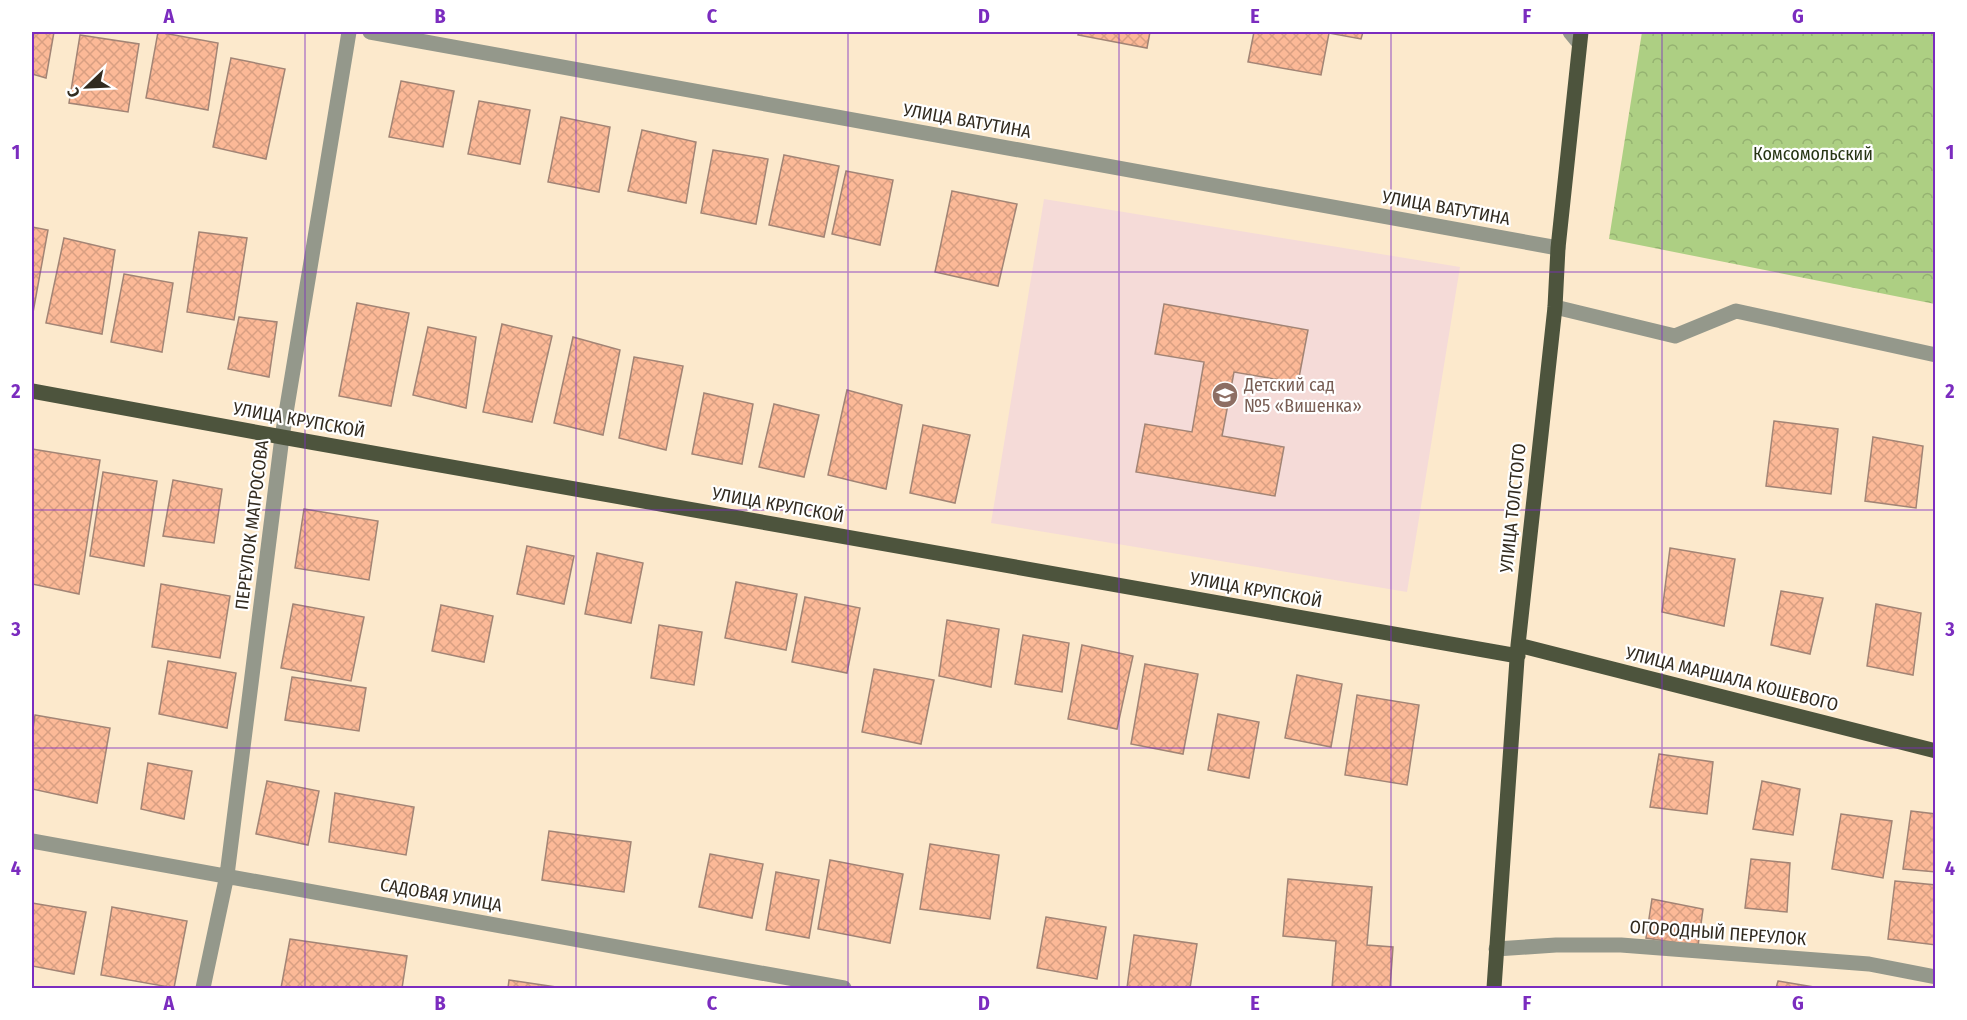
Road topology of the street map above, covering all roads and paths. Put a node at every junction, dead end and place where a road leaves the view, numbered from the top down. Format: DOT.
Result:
graph roads {
  1 [pos="348,32"];
  2 [pos="370,32"];
  3 [pos="1577,35"];
  4 [pos="1558,248"];
  5 [pos="1555,307"];
  6 [pos="1935,355"];
  7 [pos="32,391"];
  8 [pos="282,437"];
  9 [pos="1518,650"];
  10 [pos="1935,751"];
  11 [pos="32,841"];
  12 [pos="227,875"];
  13 [pos="1496,949"];
  14 [pos="1935,977"];
  15 [pos="203,988"];
  16 [pos="844,988"];
  17 [pos="1494,988"];
  1 -- 8 [label="street, ПЕРЕУЛОК МАТРОСОВА"];
  2 -- 4 [label="street, УЛИЦА ВАТУТИНА"];
  3 -- 4 [label="main road, УЛИЦА ТОЛСТОГО"];
  4 -- 5 [label="main road, УЛИЦА ТОЛСТОГО"];
  5 -- 6 [label="street"];
  5 -- 9 [label="main road, УЛИЦА ТОЛСТОГО"];
  7 -- 8 [label="main road, УЛИЦА КРУПСКОЙ"];
  8 -- 9 [label="main road, УЛИЦА КРУПСКОЙ"];
  8 -- 12 [label="street, ПЕРЕУЛОК МАТРОСОВА"];
  9 -- 10 [label="main road, УЛИЦА МАРШАЛА КОШЕВОГО"];
  9 -- 13 [label="main road, УЛИЦА ТОЛСТОГО"];
  11 -- 12 [label="street, САДОВАЯ УЛИЦА"];
  12 -- 15 [label="street, ПЕРЕУЛОК МАТРОСОВА"];
  12 -- 16 [label="street, САДОВАЯ УЛИЦА"];
  13 -- 14 [label="street, ОГОРОДНЫЙ ПЕРЕУЛОК"];
  13 -- 17 [label="main road, УЛИЦА ТОЛСТОГО"];
}
